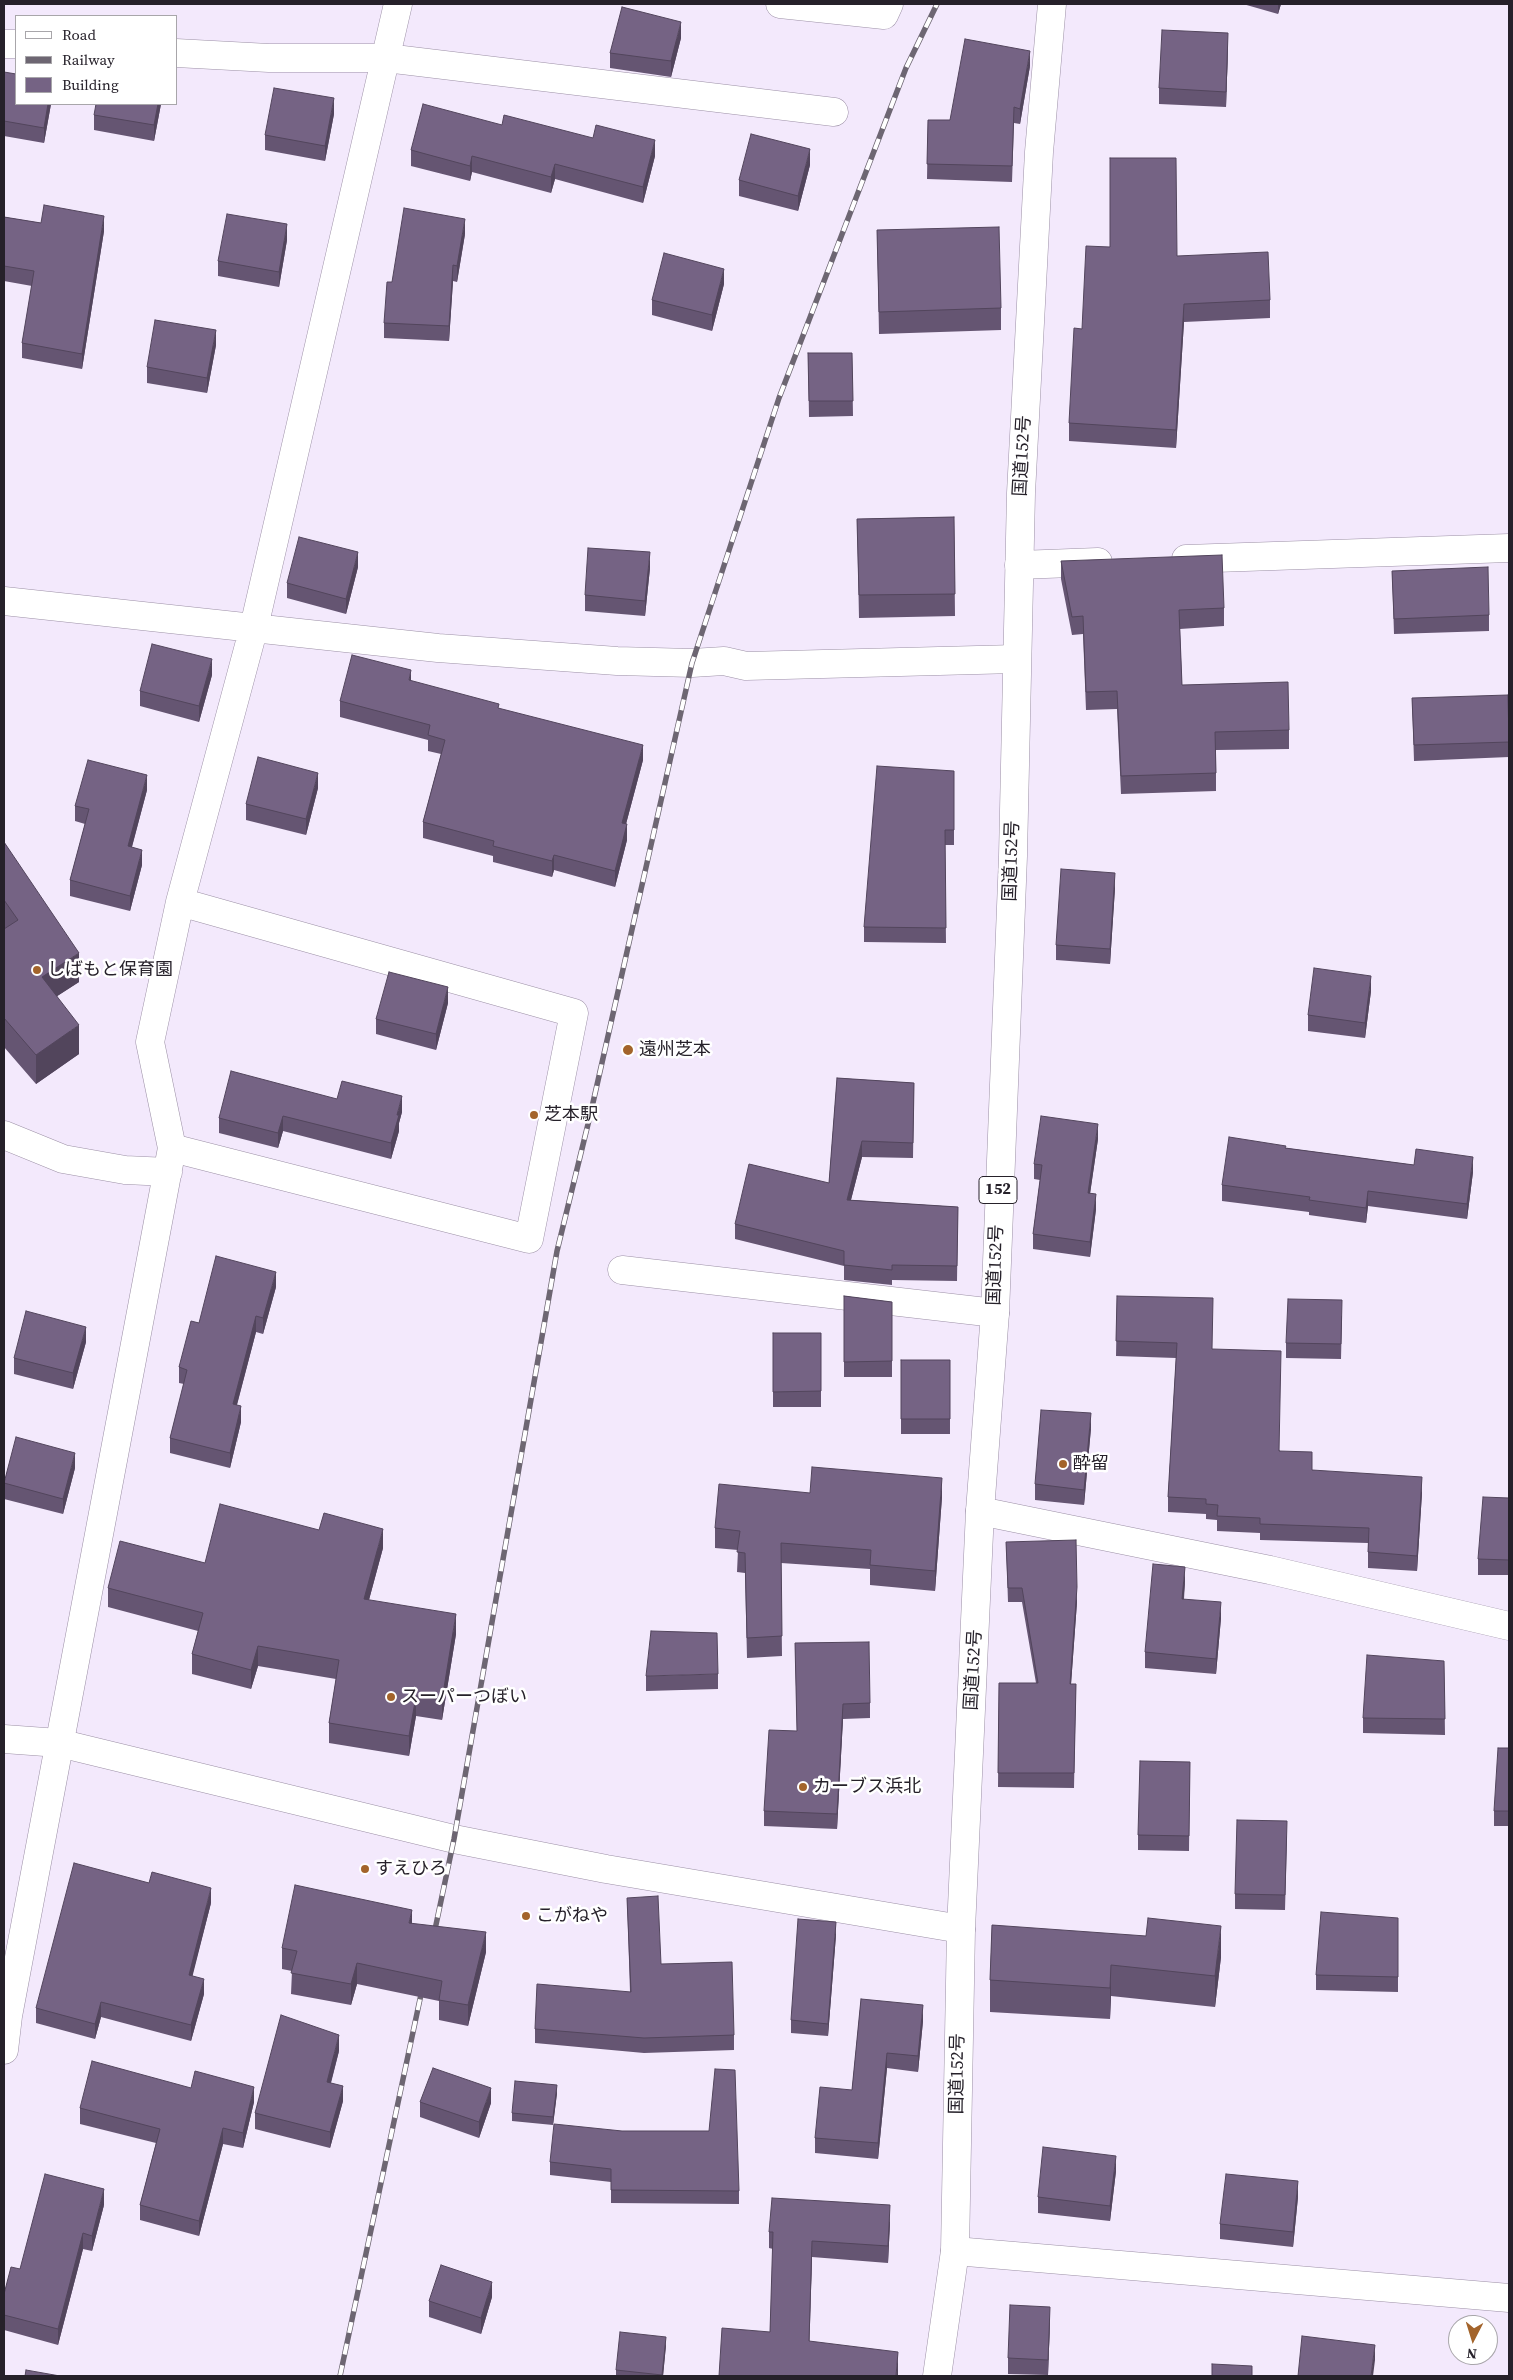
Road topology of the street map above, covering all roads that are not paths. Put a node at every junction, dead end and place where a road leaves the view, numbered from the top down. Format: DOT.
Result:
graph roads {
  1 [pos="398,4"];
  2 [pos="780,4"];
  3 [pos="889,4"];
  4 [pos="1052,4"];
  5 [pos="178,53"];
  6 [pos="386,58"];
  7 [pos="834,112"];
  8 [pos="1509,548"];
  9 [pos="1156,560"];
  10 [pos="1127,561"];
  11 [pos="1019,565"];
  12 [pos="4,601"];
  13 [pos="254,627"];
  14 [pos="1016,659"];
  15 [pos="180,902"];
  16 [pos="4,1135"];
  17 [pos="170,1160"];
  18 [pos="622,1270"];
  19 [pos="994,1314"];
  20 [pos="980,1511"];
  21 [pos="1509,1626"];
  22 [pos="4,1739"];
  23 [pos="59,1743"];
  24 [pos="961,1929"];
  25 [pos="4,2050"];
  26 [pos="955,2251"];
  27 [pos="1509,2298"];
  28 [pos="937,2376"];
  1 -- 6 [label="main road"];
  2 -- 3 [label="main road"];
  4 -- 11 [label="main road, 国道152号 / 152"];
  5 -- 6 [label="main road"];
  6 -- 7 [label="main road"];
  6 -- 13 [label="main road"];
  8 -- 9 [label="main road"];
  10 -- 11 [label="main road"];
  11 -- 14 [label="main road, 国道152号 / 152"];
  12 -- 13 [label="main road"];
  13 -- 14 [label="main road"];
  13 -- 15 [label="main road"];
  14 -- 19 [label="main road, 国道152号 / 152"];
  15 -- 17 [label="main road"];
  15 -- 17 [label="main road"];
  16 -- 17 [label="main road"];
  17 -- 23 [label="main road"];
  18 -- 19 [label="main road"];
  19 -- 20 [label="main road, 国道152号 / 152"];
  20 -- 21 [label="main road"];
  20 -- 24 [label="main road, 国道152号 / 152"];
  22 -- 23 [label="main road"];
  23 -- 24 [label="main road"];
  23 -- 25 [label="main road"];
  24 -- 26 [label="main road, 国道152号 / 152"];
  26 -- 27 [label="main road"];
  26 -- 28 [label="main road, 国道152号 / 152"];
}
